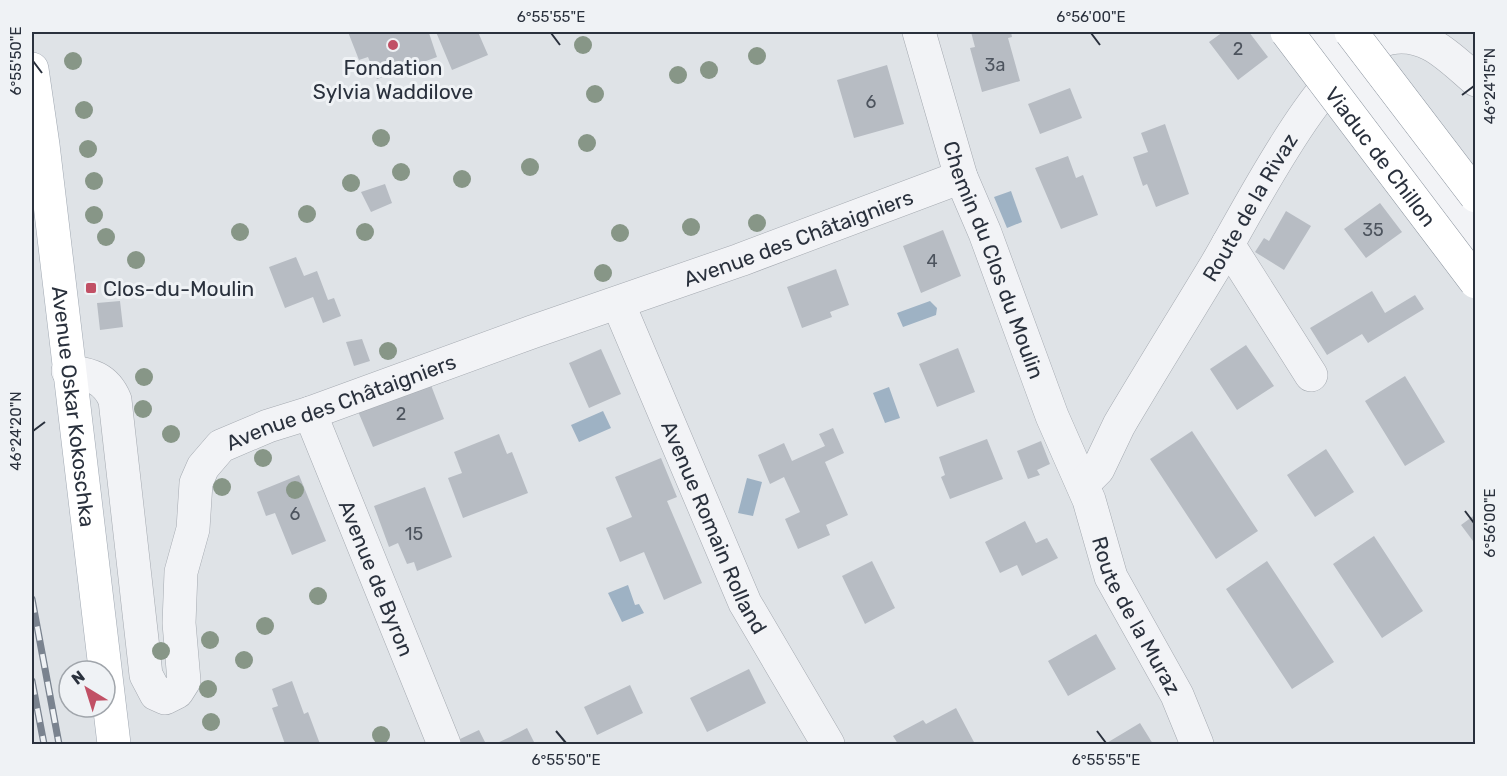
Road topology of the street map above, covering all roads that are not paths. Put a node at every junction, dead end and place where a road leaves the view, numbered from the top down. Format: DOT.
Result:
graph roads {
  1 [pos="919,32"];
  2 [pos="1287,32"];
  3 [pos="1316,32"];
  4 [pos="1351,32"];
  5 [pos="1345,68"];
  6 [pos="32,69"];
  7 [pos="1476,80"];
  8 [pos="961,177"];
  9 [pos="1476,196"];
  10 [pos="1476,234"];
  11 [pos="1228,244"];
  12 [pos="1476,282"];
  13 [pos="618,303"];
  14 [pos="68,371"];
  15 [pos="1311,375"];
  16 [pos="310,413"];
  17 [pos="1083,484"];
  18 [pos="114,744"];
  19 [pos="444,744"];
  20 [pos="828,744"];
  21 [pos="1197,744"];
  1 -- 8 [label="street, Chemin du Clos du Moulin"];
  2 -- 12 [label="main road, Viaduc de Chillon, bridge"];
  3 -- 5 [label="street"];
  4 -- 9 [label="main road, bridge"];
  5 -- 7 [label="street, Route de la Rivaz"];
  5 -- 10 [label="street"];
  5 -- 11 [label="street, Route de la Rivaz"];
  6 -- 14 [label="main road, Avenue Oskar Kokoschka"];
  8 -- 13 [label="street, Avenue des Châtaigniers"];
  8 -- 17 [label="street, Chemin du Clos du Moulin"];
  11 -- 15 [label="street"];
  11 -- 17 [label="street, Route de la Rivaz"];
  13 -- 16 [label="street, Avenue des Châtaigniers"];
  13 -- 20 [label="street, Avenue Romain Rolland"];
  14 -- 16 [label="street, Avenue des Châtaigniers"];
  14 -- 18 [label="main road, Avenue Oskar Kokoschka"];
  16 -- 19 [label="street, Avenue de Byron"];
  17 -- 21 [label="street, Route de la Muraz"];
}
